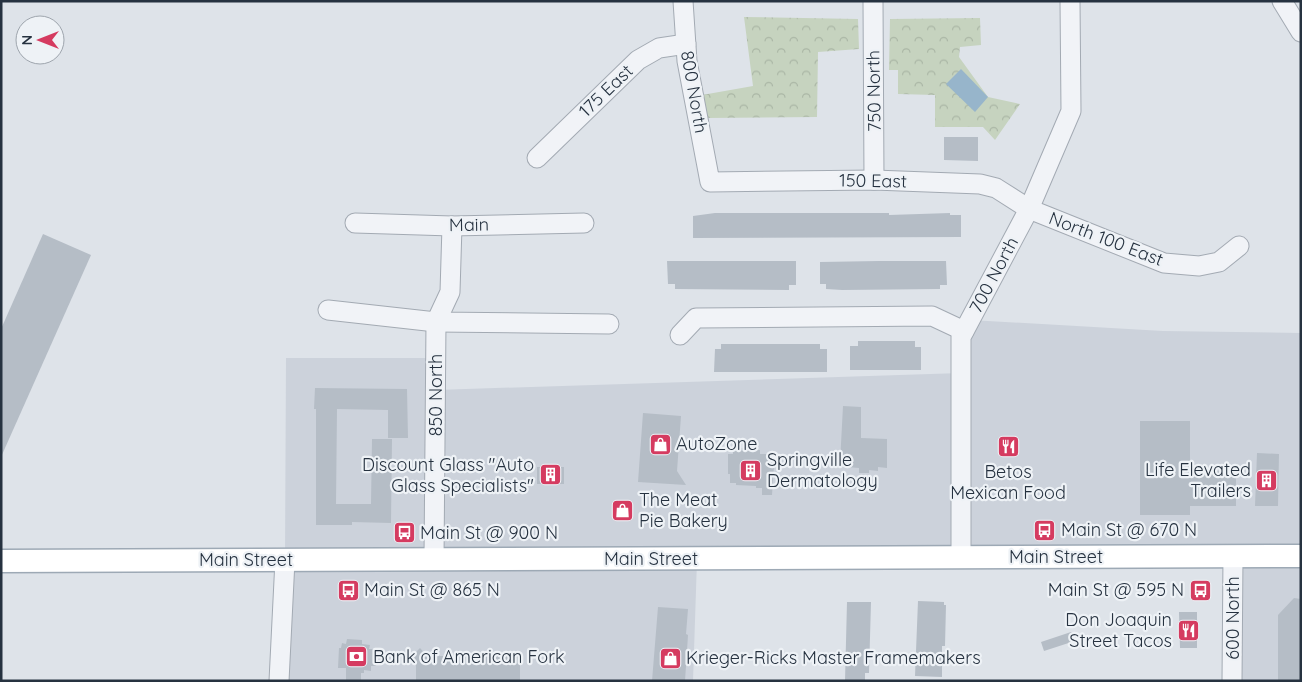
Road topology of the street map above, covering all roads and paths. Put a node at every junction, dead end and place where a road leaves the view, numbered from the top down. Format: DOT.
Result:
graph roads {
  1 [pos="682,1"];
  2 [pos="873,1"];
  3 [pos="1070,1"];
  4 [pos="1282,1"];
  5 [pos="1301,32"];
  6 [pos="686,44"];
  7 [pos="537,158"];
  8 [pos="874,180"];
  9 [pos="710,182"];
  10 [pos="1029,209"];
  11 [pos="355,223"];
  12 [pos="584,223"];
  13 [pos="452,226"];
  14 [pos="1239,246"];
  15 [pos="328,310"];
  16 [pos="436,322"];
  17 [pos="609,324"];
  18 [pos="964,331"];
  19 [pos="680,335"];
  20 [pos="1233,556"];
  21 [pos="1301,556"];
  22 [pos="961,557"];
  23 [pos="434,558"];
  24 [pos="285,560"];
  25 [pos="1,561"];
  26 [pos="279,681"];
  27 [pos="1232,681"];
  1 -- 6 [label="street, 800 North"];
  2 -- 8 [label="street, 750 North"];
  3 -- 10 [label="street, 700 North"];
  4 -- 5 [label="street"];
  6 -- 7 [label="street, 175 East"];
  6 -- 9 [label="street, 800 North"];
  8 -- 9 [label="street, 150 East"];
  8 -- 10 [label="street, 150 East"];
  10 -- 14 [label="street, North 100 East"];
  10 -- 18 [label="street, 700 North"];
  11 -- 13 [label="street, Main"];
  12 -- 13 [label="street, Main"];
  13 -- 16 [label="street"];
  15 -- 16 [label="street"];
  16 -- 17 [label="street"];
  16 -- 23 [label="street, 850 North"];
  18 -- 19 [label="street"];
  18 -- 22 [label="street, 700 North"];
  20 -- 21 [label="main road, Main Street"];
  20 -- 22 [label="main road, Main Street"];
  20 -- 27 [label="street, 600 North"];
  22 -- 23 [label="main road, Main Street"];
  23 -- 24 [label="main road, Main Street"];
  24 -- 25 [label="main road, Main Street"];
  24 -- 26 [label="street"];
}
